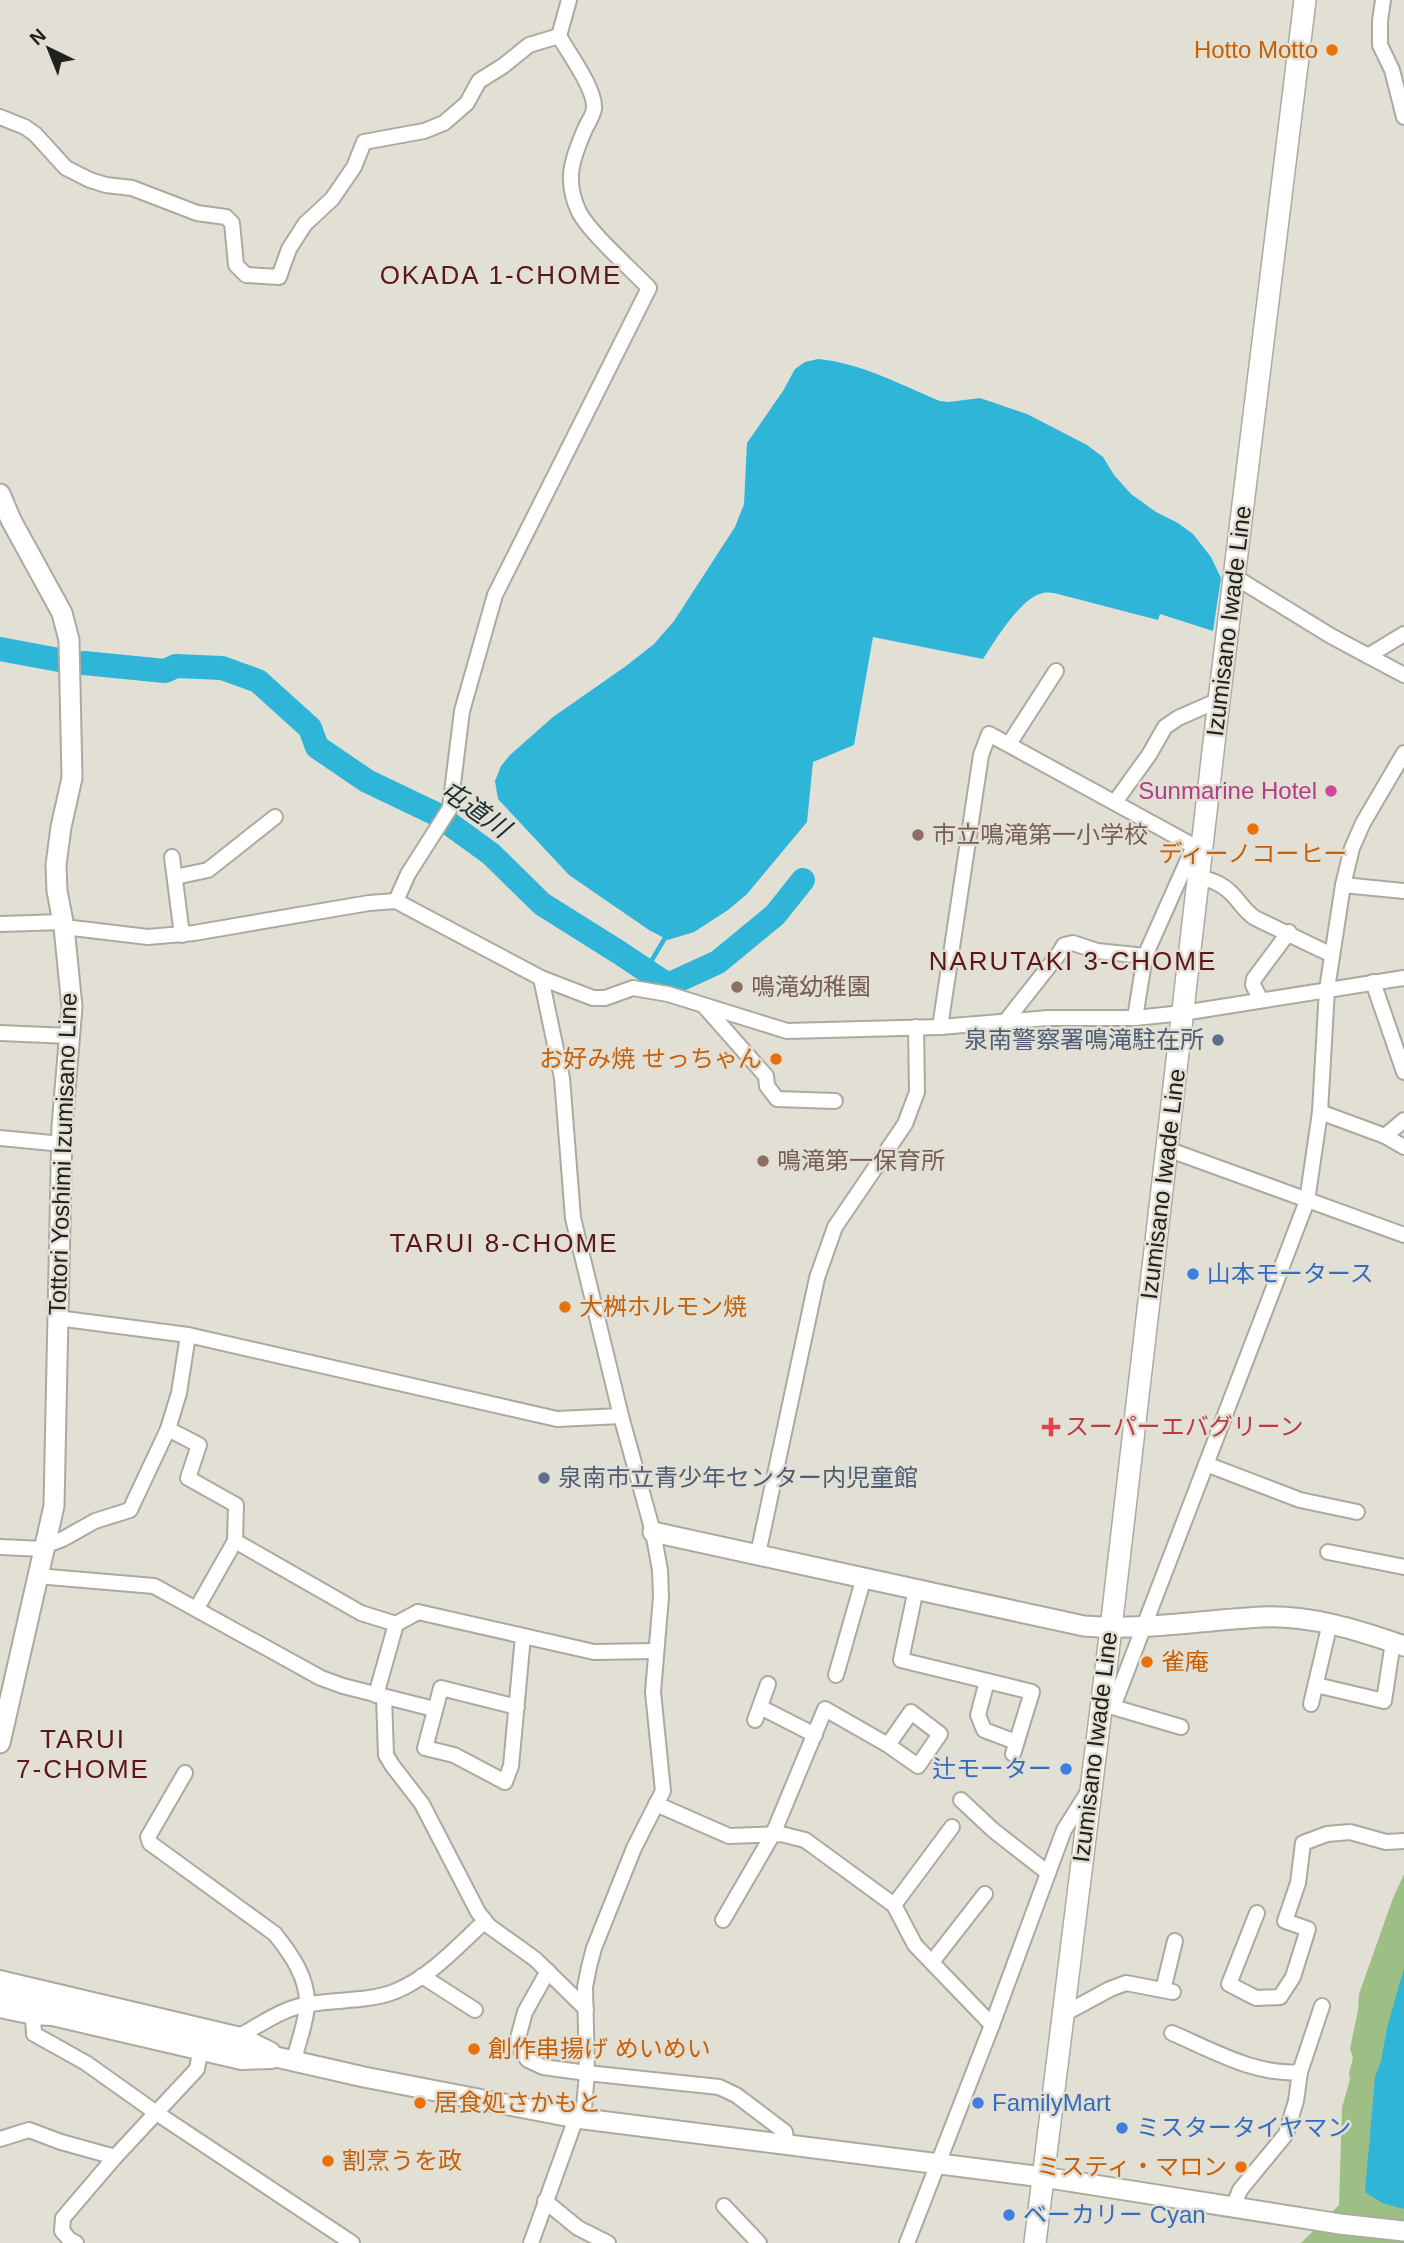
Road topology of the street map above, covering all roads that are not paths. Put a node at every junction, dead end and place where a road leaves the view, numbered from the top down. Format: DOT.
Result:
graph roads {
  1 [pos="569,0"];
  2 [pos="1305,0"];
  3 [pos="1383,0"];
  4 [pos="559,36"];
  5 [pos="0,117"];
  6 [pos="1404,117"];
  7 [pos="0,494"];
  8 [pos="1235,577"];
  9 [pos="1404,634"];
  10 [pos="1368,656"];
  11 [pos="1056,671"];
  12 [pos="1404,675"];
  13 [pos="1219,700"];
  14 [pos="1009,744"];
  15 [pos="1404,753"];
  16 [pos="1399,776"];
  17 [pos="1115,802"];
  18 [pos="275,817"];
  19 [pos="1198,848"];
  20 [pos="172,857"];
  21 [pos="175,877"];
  22 [pos="1199,877"];
  23 [pos="1343,885"];
  24 [pos="1404,891"];
  25 [pos="396,901"];
  26 [pos="0,924"];
  27 [pos="64,925"];
  28 [pos="1289,932"];
  29 [pos="182,934"];
  30 [pos="1332,955"];
  31 [pos="1144,956"];
  32 [pos="541,978"];
  33 [pos="1404,978"];
  34 [pos="1373,982"];
  35 [pos="1327,989"];
  36 [pos="1261,1000"];
  37 [pos="704,1005"];
  38 [pos="1183,1013"];
  39 [pos="1135,1018"];
  40 [pos="1005,1022"];
  41 [pos="916,1027"];
  42 [pos="940,1027"];
  43 [pos="0,1032"];
  44 [pos="70,1036"];
  45 [pos="1404,1072"];
  46 [pos="835,1101"];
  47 [pos="1320,1112"];
  48 [pos="1404,1121"];
  49 [pos="1385,1136"];
  50 [pos="0,1138"];
  51 [pos="62,1144"];
  52 [pos="1404,1147"];
  53 [pos="1167,1149"];
  54 [pos="1307,1201"];
  55 [pos="1404,1235"];
  56 [pos="57,1318"];
  57 [pos="188,1335"];
  58 [pos="621,1416"];
  59 [pos="168,1429"];
  60 [pos="1206,1464"];
  61 [pos="1357,1512"];
  62 [pos="653,1532"];
  63 [pos="235,1541"];
  64 [pos="0,1547"];
  65 [pos="44,1548"];
  66 [pos="1328,1552"];
  67 [pos="758,1554"];
  68 [pos="1404,1567"];
  69 [pos="37,1576"];
  70 [pos="864,1577"];
  71 [pos="916,1589"];
  72 [pos="197,1608"];
  73 [pos="1330,1623"];
  74 [pos="396,1624"];
  75 [pos="1111,1628"];
  76 [pos="1144,1628"];
  77 [pos="523,1636"];
  78 [pos="1398,1644"];
  79 [pos="656,1651"];
  80 [pos="836,1675"];
  81 [pos="987,1681"];
  82 [pos="768,1684"];
  83 [pos="1316,1685"];
  84 [pos="380,1696"];
  85 [pos="1311,1704"];
  86 [pos="1107,1706"];
  87 [pos="517,1707"];
  88 [pos="434,1709"];
  89 [pos="1181,1727"];
  90 [pos="815,1735"];
  91 [pos="0,1743"];
  92 [pos="888,1745"];
  93 [pos="185,1773"];
  94 [pos="1090,1788"];
  95 [pos="961,1800"];
  96 [pos="656,1804"];
  97 [pos="952,1827"];
  98 [pos="773,1834"];
  99 [pos="1404,1841"];
  100 [pos="1048,1873"];
  101 [pos="985,1894"];
  102 [pos="894,1905"];
  103 [pos="1257,1913"];
  104 [pos="723,1920"];
  105 [pos="485,1922"];
  106 [pos="1175,1941"];
  107 [pos="932,1962"];
  108 [pos="548,1971"];
  109 [pos="422,1976"];
  110 [pos="0,1978"];
  111 [pos="0,1994"];
  112 [pos="307,2004"];
  113 [pos="1322,2006"];
  114 [pos="586,2009"];
  115 [pos="0,2010"];
  116 [pos="475,2010"];
  117 [pos="41,2011"];
  118 [pos="1062,2015"];
  119 [pos="992,2025"];
  120 [pos="1172,2033"];
  121 [pos="241,2035"];
  122 [pos="200,2053"];
  123 [pos="294,2060"];
  124 [pos="1300,2071"];
  125 [pos="587,2073"];
  126 [pos="155,2112"];
  127 [pos="580,2118"];
  128 [pos="0,2139"];
  129 [pos="787,2145"];
  130 [pos="115,2157"];
  131 [pos="938,2165"];
  132 [pos="1043,2177"];
  133 [pos="545,2201"];
  134 [pos="724,2206"];
  135 [pos="1233,2207"];
  136 [pos="1404,2231"];
  137 [pos="76,2243"];
  138 [pos="352,2243"];
  139 [pos="531,2243"];
  140 [pos="608,2243"];
  141 [pos="759,2243"];
  142 [pos="907,2243"];
  143 [pos="1035,2243"];
  1 -- 4 [label="street"];
  2 -- 8 [label="main road, Izumisano Iwade Line"];
  3 -- 6 [label="street"];
  4 -- 5 [label="street"];
  4 -- 25 [label="street"];
  7 -- 27 [label="street, Tottori Yoshimi Izumisano Line"];
  8 -- 10 [label="street"];
  8 -- 13 [label="main road, Izumisano Iwade Line"];
  9 -- 10 [label="street"];
  10 -- 12 [label="street"];
  11 -- 14 [label="street"];
  13 -- 17 [label="street"];
  13 -- 19 [label="main road, Izumisano Iwade Line"];
  14 -- 17 [label="street"];
  14 -- 42 [label="street"];
  15 -- 16 [label="street"];
  16 -- 23 [label="street"];
  17 -- 19 [label="street"];
  18 -- 21 [label="street"];
  19 -- 22 [label="main road, Izumisano Iwade Line"];
  19 -- 31 [label="street"];
  20 -- 21 [label="street"];
  21 -- 29 [label="street"];
  22 -- 28 [label="street"];
  22 -- 38 [label="main road, Izumisano Iwade Line"];
  23 -- 24 [label="street"];
  23 -- 30 [label="street"];
  25 -- 29 [label="street"];
  25 -- 32 [label="street"];
  26 -- 27 [label="street"];
  27 -- 29 [label="street"];
  27 -- 44 [label="street, Tottori Yoshimi Izumisano Line"];
  28 -- 30 [label="street"];
  28 -- 36 [label="street"];
  30 -- 35 [label="street"];
  31 -- 39 [label="street"];
  31 -- 40 [label="street"];
  32 -- 37 [label="street"];
  32 -- 58 [label="street"];
  33 -- 34 [label="street"];
  34 -- 35 [label="street"];
  34 -- 45 [label="street"];
  35 -- 36 [label="street"];
  35 -- 47 [label="street"];
  36 -- 38 [label="street"];
  37 -- 41 [label="street"];
  37 -- 46 [label="street"];
  38 -- 39 [label="street"];
  38 -- 53 [label="main road, Izumisano Iwade Line"];
  39 -- 40 [label="street"];
  40 -- 42 [label="street"];
  41 -- 42 [label="street"];
  41 -- 67 [label="street"];
  43 -- 44 [label="street"];
  44 -- 51 [label="street, Tottori Yoshimi Izumisano Line"];
  47 -- 49 [label="street"];
  47 -- 54 [label="street"];
  48 -- 49 [label="street"];
  49 -- 52 [label="street"];
  50 -- 51 [label="street"];
  51 -- 56 [label="street, Tottori Yoshimi Izumisano Line"];
  53 -- 54 [label="street"];
  53 -- 75 [label="main road, Izumisano Iwade Line"];
  54 -- 55 [label="street"];
  54 -- 60 [label="street"];
  56 -- 57 [label="street"];
  56 -- 65 [label="street, Tottori Yoshimi Izumisano Line"];
  57 -- 58 [label="street"];
  57 -- 59 [label="street"];
  58 -- 62 [label="street"];
  59 -- 63 [label="street"];
  59 -- 65 [label="street"];
  60 -- 61 [label="street"];
  60 -- 76 [label="street"];
  62 -- 67 [label="street"];
  62 -- 79 [label="street"];
  63 -- 72 [label="street"];
  63 -- 74 [label="street"];
  64 -- 65 [label="street"];
  65 -- 69 [label="street, Tottori Yoshimi Izumisano Line"];
  66 -- 68 [label="street"];
  67 -- 70 [label="street"];
  69 -- 72 [label="street"];
  69 -- 91 [label="street, Tottori Yoshimi Izumisano Line"];
  70 -- 71 [label="street"];
  70 -- 80 [label="street"];
  71 -- 75 [label="street"];
  71 -- 81 [label="street"];
  72 -- 84 [label="street"];
  73 -- 76 [label="street"];
  73 -- 78 [label="street"];
  73 -- 83 [label="street"];
  74 -- 77 [label="street"];
  74 -- 84 [label="street"];
  75 -- 76 [label="street"];
  75 -- 86 [label="main road, Izumisano Iwade Line"];
  76 -- 86 [label="street"];
  77 -- 79 [label="street"];
  77 -- 87 [label="street"];
  78 -- 83 [label="street"];
  79 -- 96 [label="street"];
  81 -- 81 [label="street"];
  82 -- 90 [label="street"];
  83 -- 85 [label="street"];
  84 -- 88 [label="street"];
  84 -- 105 [label="street"];
  86 -- 89 [label="street"];
  86 -- 94 [label="main road, Izumisano Iwade Line"];
  87 -- 88 [label="street"];
  87 -- 88 [label="street"];
  90 -- 92 [label="street"];
  90 -- 98 [label="street"];
  93 -- 112 [label="street"];
  94 -- 100 [label="street"];
  94 -- 118 [label="main road, Izumisano Iwade Line"];
  95 -- 100 [label="street"];
  96 -- 98 [label="street"];
  96 -- 114 [label="street"];
  97 -- 102 [label="street"];
  98 -- 102 [label="street"];
  98 -- 104 [label="street"];
  99 -- 103 [label="street"];
  100 -- 119 [label="street"];
  101 -- 107 [label="street"];
  102 -- 107 [label="street"];
  105 -- 108 [label="street"];
  105 -- 109 [label="street"];
  106 -- 118 [label="street"];
  107 -- 119 [label="street"];
  108 -- 114 [label="street"];
  108 -- 125 [label="street"];
  109 -- 112 [label="street"];
  109 -- 116 [label="street"];
  110 -- 121 [label="street"];
  111 -- 117 [label="street"];
  112 -- 121 [label="street"];
  112 -- 123 [label="street"];
  113 -- 124 [label="street"];
  114 -- 125 [label="street"];
  115 -- 117 [label="street"];
  117 -- 122 [label="street"];
  117 -- 123 [label="street"];
  117 -- 126 [label="street"];
  118 -- 132 [label="main road, Izumisano Iwade Line"];
  119 -- 131 [label="street"];
  120 -- 124 [label="street"];
  121 -- 123 [label="street"];
  122 -- 123 [label="street"];
  122 -- 126 [label="street"];
  123 -- 127 [label="street"];
  124 -- 135 [label="street"];
  125 -- 127 [label="street"];
  125 -- 129 [label="street"];
  126 -- 130 [label="street"];
  126 -- 138 [label="street"];
  127 -- 129 [label="street"];
  127 -- 133 [label="street"];
  128 -- 130 [label="street"];
  129 -- 131 [label="street"];
  130 -- 137 [label="street"];
  131 -- 132 [label="street"];
  131 -- 142 [label="street"];
  132 -- 135 [label="street"];
  132 -- 143 [label="main road, Izumisano Iwade Line"];
  133 -- 139 [label="street"];
  133 -- 140 [label="street"];
  134 -- 141 [label="street"];
  135 -- 136 [label="street"];
}
